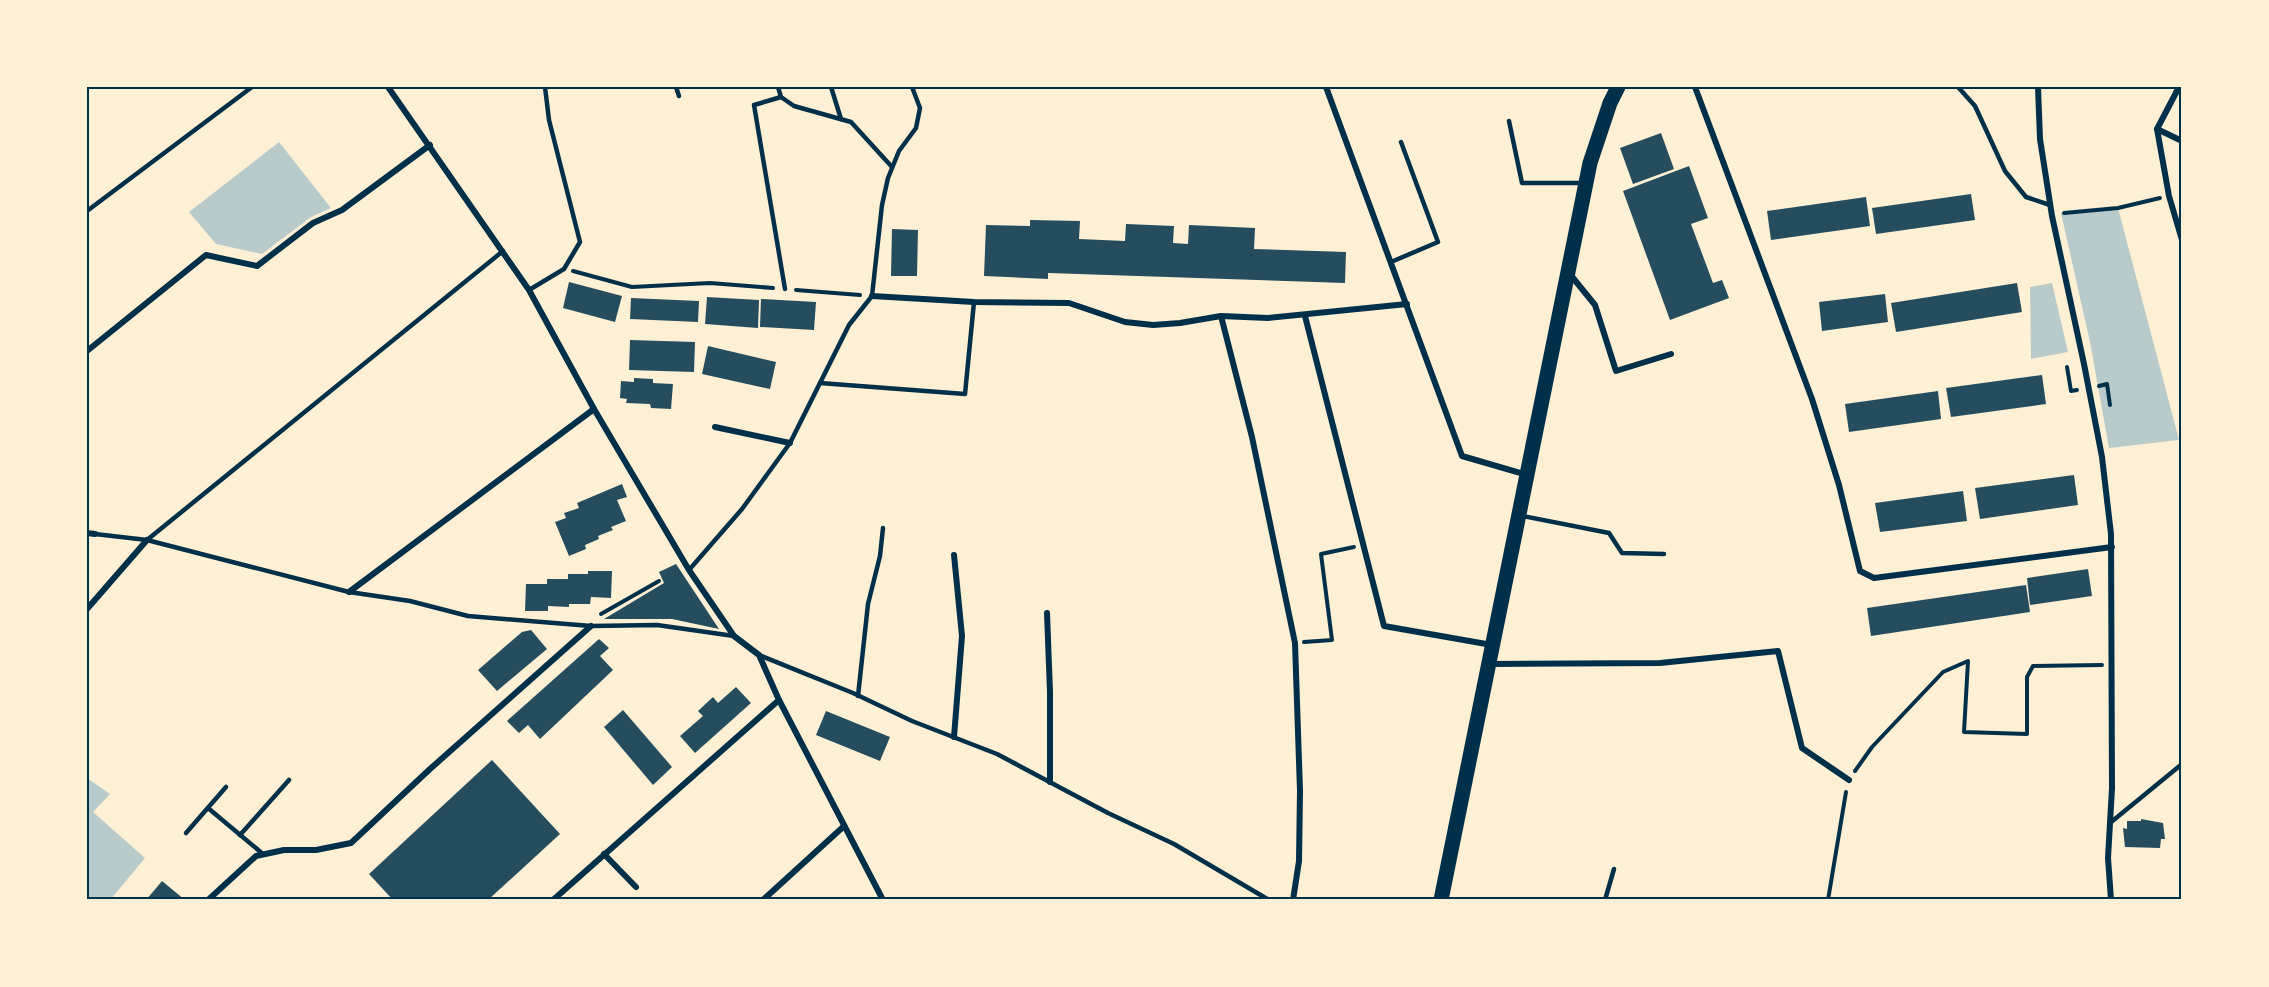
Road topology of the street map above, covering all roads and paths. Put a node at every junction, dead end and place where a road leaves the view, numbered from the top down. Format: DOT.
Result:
graph roads {
  1 [pos="252,87"];
  2 [pos="388,87"];
  3 [pos="545,87"];
  4 [pos="676,87"];
  5 [pos="778,87"];
  6 [pos="831,87"];
  7 [pos="912,87"];
  8 [pos="1326,87"];
  9 [pos="1618,87"];
  10 [pos="1695,87"];
  11 [pos="1958,87"];
  12 [pos="2038,87"];
  13 [pos="2178,87"];
  14 [pos="679,96"];
  15 [pos="781,97"];
  16 [pos="841,119"];
  17 [pos="1509,121"];
  18 [pos="2157,129"];
  19 [pos="2182,141"];
  20 [pos="1401,142"];
  21 [pos="430,145"];
  22 [pos="892,167"];
  23 [pos="1587,183"];
  24 [pos="2169,196"];
  25 [pos="2050,205"];
  26 [pos="87,211"];
  27 [pos="2061,213"];
  28 [pos="2182,240"];
  29 [pos="503,251"];
  30 [pos="1391,262"];
  31 [pos="564,268"];
  32 [pos="1568,272"];
  33 [pos="786,289"];
  34 [pos="529,290"];
  35 [pos="872,297"];
  36 [pos="974,302"];
  37 [pos="1407,304"];
  38 [pos="1221,315"];
  39 [pos="1305,316"];
  40 [pos="87,351"];
  41 [pos="1671,354"];
  42 [pos="2067,367"];
  43 [pos="820,383"];
  44 [pos="2107,384"];
  45 [pos="2071,391"];
  46 [pos="2110,405"];
  47 [pos="594,409"];
  48 [pos="715,427"];
  49 [pos="790,443"];
  50 [pos="1528,475"];
  51 [pos="1520,516"];
  52 [pos="883,528"];
  53 [pos="87,533"];
  54 [pos="95,534"];
  55 [pos="147,540"];
  56 [pos="1364,544"];
  57 [pos="2112,547"];
  58 [pos="1664,554"];
  59 [pos="954,555"];
  60 [pos="689,570"];
  61 [pos="659,581"];
  62 [pos="349,592"];
  63 [pos="87,609"];
  64 [pos="1047,613"];
  65 [pos="582,624"];
  66 [pos="591,626"];
  67 [pos="734,636"];
  68 [pos="1295,643"];
  69 [pos="1493,645"];
  70 [pos="759,655"];
  71 [pos="1489,664"];
  72 [pos="2112,665"];
  73 [pos="858,696"];
  74 [pos="779,700"];
  75 [pos="954,737"];
  76 [pos="2182,764"];
  77 [pos="288,780"];
  78 [pos="1849,780"];
  79 [pos="1050,782"];
  80 [pos="226,787"];
  81 [pos="208,808"];
  82 [pos="2110,823"];
  83 [pos="843,826"];
  84 [pos="186,833"];
  85 [pos="240,835"];
  86 [pos="263,854"];
  87 [pos="604,854"];
  88 [pos="1614,869"];
  89 [pos="636,888"];
  90 [pos="208,900"];
  91 [pos="553,900"];
  92 [pos="763,900"];
  93 [pos="883,900"];
  94 [pos="1269,900"];
  95 [pos="1293,900"];
  96 [pos="1442,900"];
  97 [pos="1605,900"];
  98 [pos="1828,900"];
  99 [pos="2111,900"];
  1 -- 26 [label="lane"];
  2 -- 21 [label="street"];
  3 -- 31 [label="lane"];
  4 -- 14 [label="lane"];
  5 -- 15 [label="lane"];
  6 -- 16 [label="lane"];
  7 -- 22 [label="lane"];
  8 -- 30 [label="street"];
  9 -- 23 [label="main road"];
  10 -- 57 [label="street"];
  11 -- 25 [label="lane"];
  12 -- 25 [label="street"];
  13 -- 18 [label="street"];
  15 -- 16 [label="lane"];
  15 -- 33 [label="lane"];
  16 -- 22 [label="lane"];
  17 -- 23 [label="lane"];
  18 -- 19 [label="street"];
  18 -- 24 [label="street"];
  20 -- 30 [label="lane"];
  21 -- 29 [label="street"];
  21 -- 40 [label="street"];
  22 -- 35 [label="lane"];
  23 -- 32 [label="main road"];
  24 -- 27 [label="path"];
  24 -- 28 [label="street"];
  25 -- 57 [label="street"];
  29 -- 34 [label="street"];
  29 -- 55 [label="lane"];
  30 -- 37 [label="street"];
  31 -- 33 [label="path"];
  31 -- 34 [label="lane"];
  32 -- 41 [label="street"];
  32 -- 50 [label="main road"];
  33 -- 35 [label="path"];
  34 -- 47 [label="street"];
  35 -- 36 [label="street"];
  35 -- 43 [label="lane"];
  36 -- 38 [label="street"];
  36 -- 43 [label="lane"];
  37 -- 39 [label="street"];
  37 -- 50 [label="street"];
  38 -- 39 [label="street"];
  38 -- 68 [label="street"];
  39 -- 56 [label="street"];
  42 -- 45 [label="path"];
  43 -- 49 [label="lane"];
  44 -- 46 [label="path"];
  47 -- 60 [label="street"];
  47 -- 62 [label="street"];
  48 -- 49 [label="street"];
  49 -- 60 [label="lane"];
  50 -- 51 [label="main road"];
  51 -- 58 [label="lane"];
  51 -- 69 [label="main road"];
  52 -- 73 [label="lane"];
  53 -- 54 [label="street"];
  54 -- 55 [label="lane"];
  55 -- 62 [label="lane"];
  55 -- 63 [label="street"];
  56 -- 68 [label="path"];
  56 -- 69 [label="street"];
  57 -- 72 [label="street"];
  59 -- 75 [label="street"];
  60 -- 67 [label="street"];
  61 -- 65 [label="path"];
  62 -- 65 [label="lane"];
  64 -- 79 [label="street"];
  65 -- 66 [label="lane"];
  66 -- 67 [label="lane"];
  66 -- 86 [label="street"];
  67 -- 70 [label="street"];
  68 -- 95 [label="street"];
  69 -- 71 [label="main road"];
  70 -- 73 [label="lane"];
  70 -- 74 [label="street"];
  71 -- 78 [label="street"];
  71 -- 96 [label="main road"];
  72 -- 78 [label="path"];
  72 -- 82 [label="street"];
  73 -- 75 [label="lane"];
  74 -- 83 [label="street"];
  74 -- 87 [label="street"];
  75 -- 79 [label="lane"];
  76 -- 82 [label="lane"];
  77 -- 85 [label="lane"];
  78 -- 98 [label="path"];
  79 -- 94 [label="lane"];
  80 -- 81 [label="lane"];
  81 -- 84 [label="lane"];
  81 -- 85 [label="lane"];
  82 -- 99 [label="street"];
  83 -- 92 [label="street"];
  83 -- 93 [label="street"];
  85 -- 86 [label="lane"];
  86 -- 90 [label="street"];
  87 -- 89 [label="street"];
  87 -- 91 [label="street"];
  88 -- 97 [label="lane"];
}
